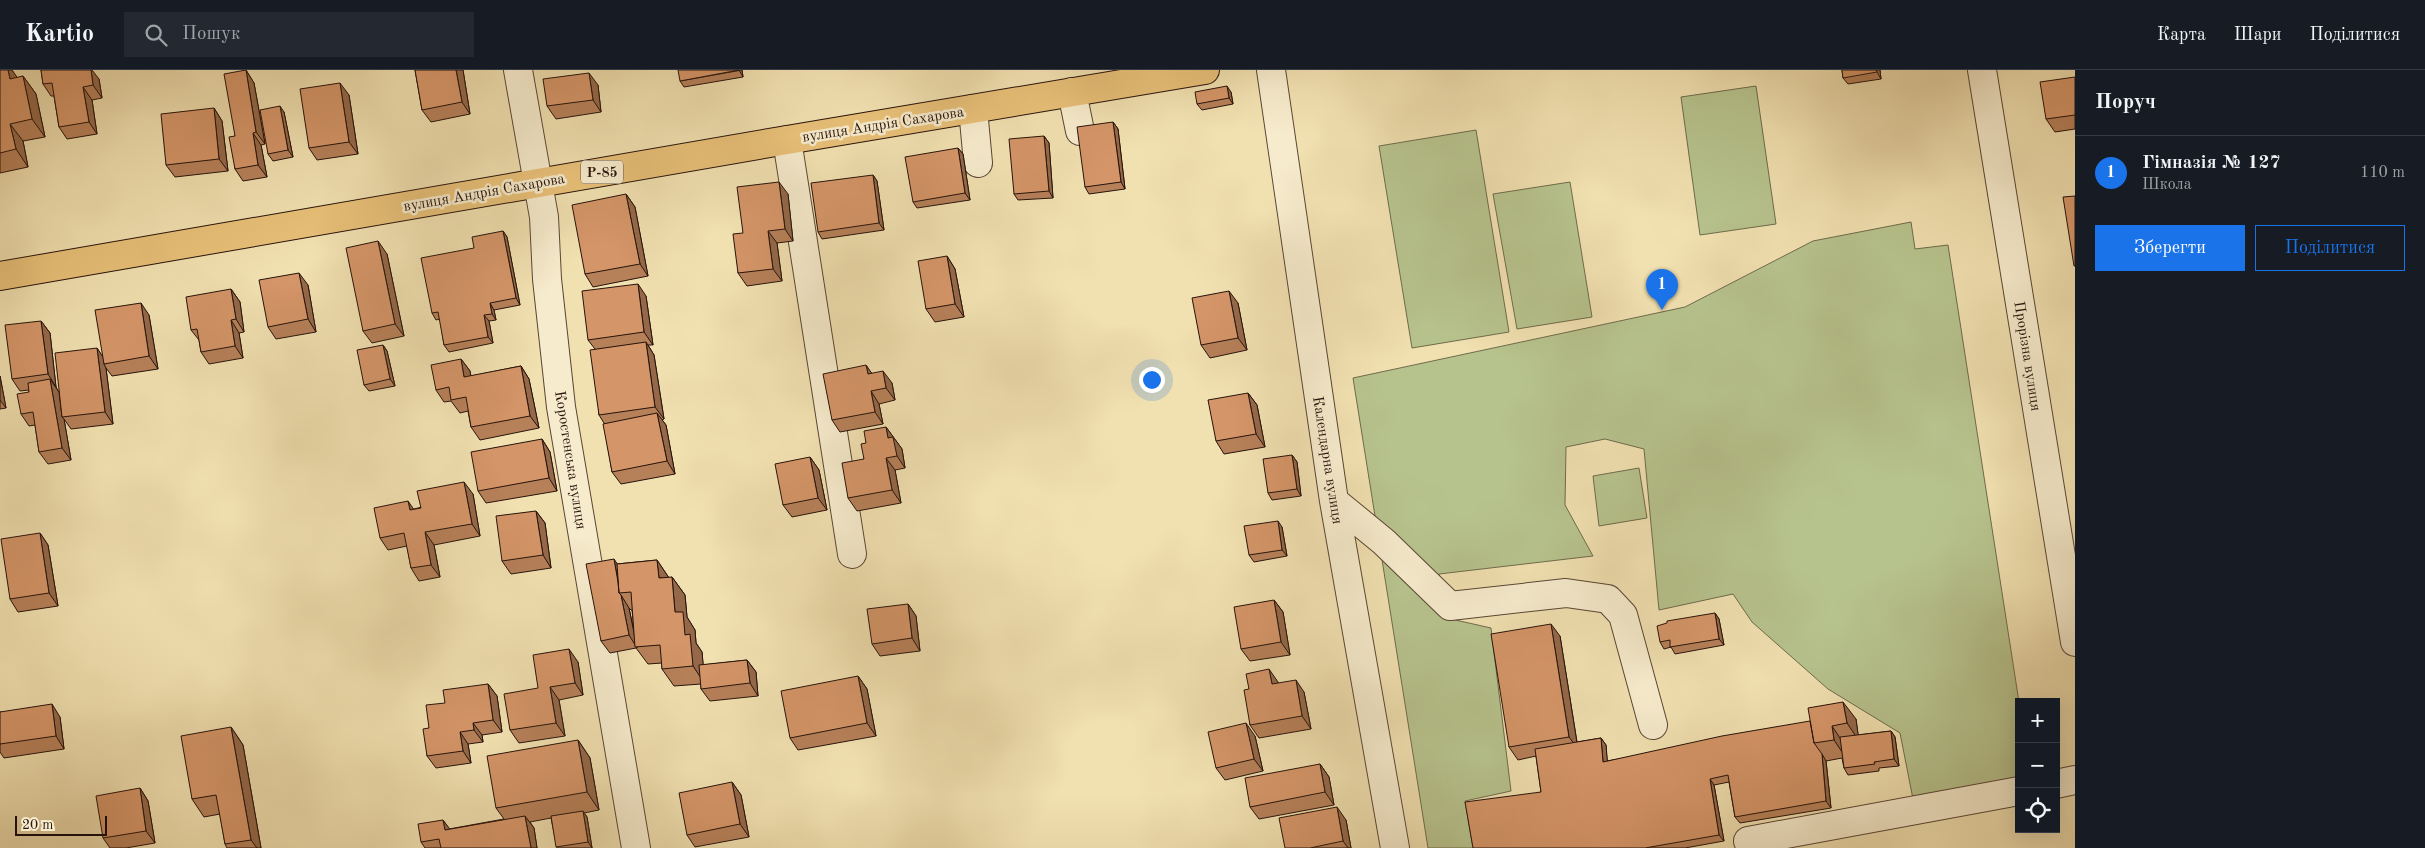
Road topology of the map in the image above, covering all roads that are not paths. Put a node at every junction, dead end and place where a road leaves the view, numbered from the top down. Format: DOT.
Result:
graph roads {
  1 [pos="518,70"];
  2 [pos="1205,70"];
  3 [pos="1271,70"];
  4 [pos="1982,70"];
  5 [pos="1072,92"];
  6 [pos="973,110"];
  7 [pos="1080,131"];
  8 [pos="787,140"];
  9 [pos="978,163"];
  10 [pos="537,183"];
  11 [pos="0,276"];
  12 [pos="1334,501"];
  13 [pos="852,554"];
  14 [pos="2075,642"];
  15 [pos="1653,725"];
  16 [pos="2075,780"];
  17 [pos="2060,783"];
  18 [pos="2015,792"];
  19 [pos="1748,841"];
  20 [pos="636,848"];
  21 [pos="1395,848"];
  1 -- 10 [label="street, Коростенська вулиця"];
  2 -- 5 [label="main road, вулиця Андрія Сахарова / Р-85"];
  3 -- 12 [label="street, Календарна вулиця"];
  4 -- 14 [label="street, Прорізна вулиця"];
  5 -- 6 [label="main road, вулиця Андрія Сахарова / Р-85"];
  5 -- 7 [label="street"];
  6 -- 8 [label="main road, вулиця Андрія Сахарова / Р-85"];
  6 -- 9 [label="street"];
  8 -- 10 [label="main road, вулиця Андрія Сахарова / Р-85"];
  8 -- 13 [label="street"];
  10 -- 11 [label="main road, вулиця Андрія Сахарова / Р-85"];
  10 -- 20 [label="street, Коростенська вулиця"];
  12 -- 15 [label="street"];
  12 -- 21 [label="street, Календарна вулиця"];
  16 -- 17 [label="street"];
  18 -- 19 [label="street"];
}
